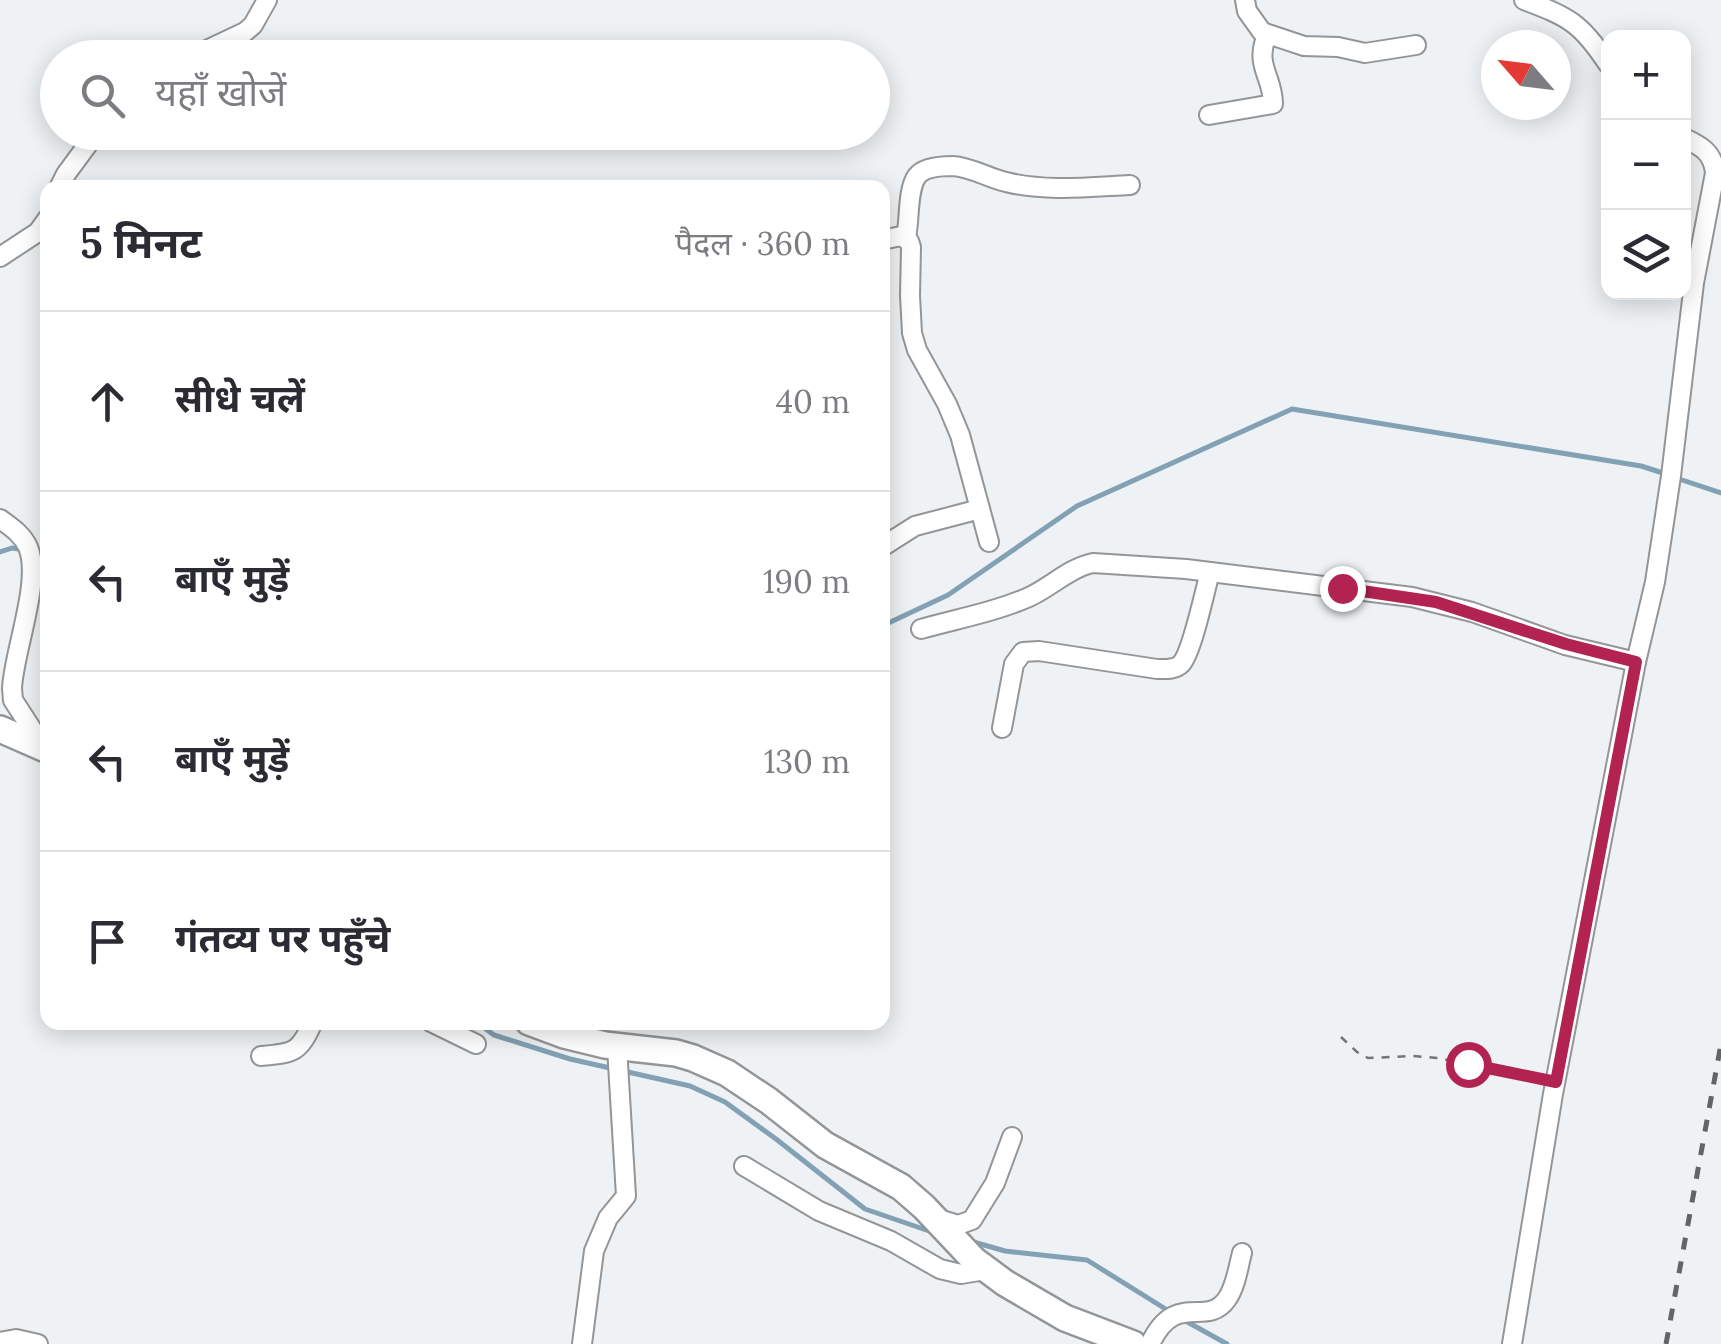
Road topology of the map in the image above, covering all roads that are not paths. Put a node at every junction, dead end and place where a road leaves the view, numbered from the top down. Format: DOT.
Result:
graph roads {
  1 [pos="267,0"];
  2 [pos="1245,0"];
  3 [pos="1524,0"];
  4 [pos="1268,35"];
  5 [pos="228,40"];
  6 [pos="1416,45"];
  7 [pos="1601,54"];
  8 [pos="1209,115"];
  9 [pos="1691,142"];
  10 [pos="1721,145"];
  11 [pos="84,150"];
  12 [pos="1714,164"];
  13 [pos="63,180"];
  14 [pos="1130,185"];
  15 [pos="40,229"];
  16 [pos="890,238"];
  17 [pos="906,238"];
  18 [pos="1,253"];
  19 [pos="980,509"];
  20 [pos="0,519"];
  21 [pos="890,542"];
  22 [pos="989,542"];
  23 [pos="39,566"];
  24 [pos="1210,572"];
  25 [pos="920,629"];
  26 [pos="1636,662"];
  27 [pos="0,728"];
  28 [pos="1002,728"];
  29 [pos="40,741"];
  30 [pos="40,747"];
  31 [pos="309,1030"];
  32 [pos="447,1030"];
  33 [pos="549,1030"];
  34 [pos="476,1044"];
  35 [pos="617,1047"];
  36 [pos="261,1056"];
  37 [pos="1012,1137"];
  38 [pos="744,1166"];
  39 [pos="934,1218"];
  40 [pos="1242,1253"];
  41 [pos="985,1270"];
  42 [pos="0,1342"];
  43 [pos="38,1344"];
  44 [pos="582,1344"];
  45 [pos="1132,1344"];
  46 [pos="1150,1344"];
  47 [pos="1512,1344"];
  1 -- 5 [label="street"];
  2 -- 4 [label="street"];
  3 -- 7 [label="street"];
  4 -- 6 [label="street"];
  4 -- 8 [label="street"];
  9 -- 12 [label="street"];
  10 -- 12 [label="street"];
  11 -- 13 [label="street"];
  12 -- 26 [label="street"];
  14 -- 17 [label="street"];
  15 -- 18 [label="street"];
  16 -- 17 [label="street"];
  17 -- 19 [label="street"];
  19 -- 21 [label="street"];
  19 -- 22 [label="street"];
  20 -- 23 [label="street"];
  23 -- 29 [label="street"];
  24 -- 25 [label="street"];
  24 -- 26 [label="street"];
  24 -- 28 [label="street"];
  26 -- 47 [label="street"];
  27 -- 30 [label="street"];
  31 -- 36 [label="street"];
  32 -- 34 [label="street"];
  33 -- 35 [label="street"];
  35 -- 39 [label="street"];
  35 -- 44 [label="street"];
  37 -- 39 [label="street"];
  38 -- 41 [label="street"];
  39 -- 41 [label="street"];
  40 -- 46 [label="street"];
  41 -- 45 [label="street"];
  42 -- 43 [label="street"];
}
